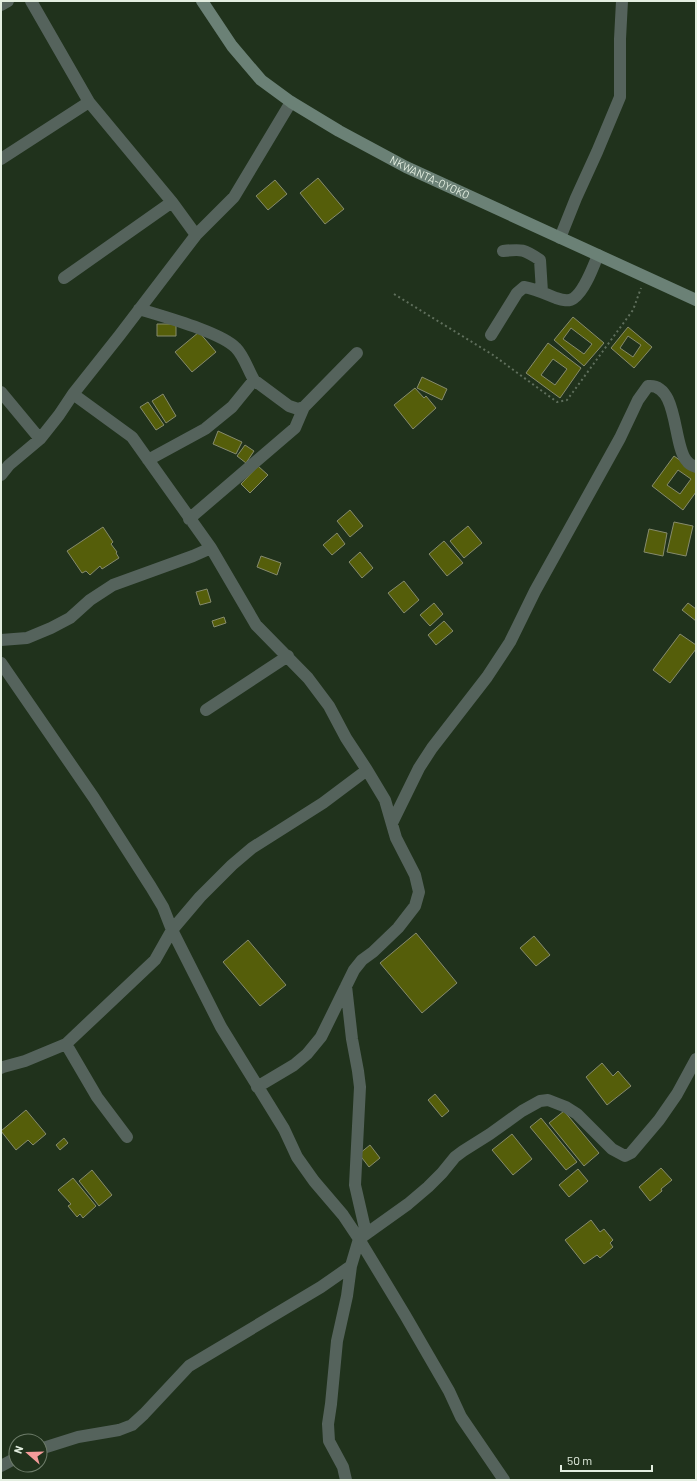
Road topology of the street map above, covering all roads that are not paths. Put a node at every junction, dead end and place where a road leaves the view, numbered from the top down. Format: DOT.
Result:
graph roads {
  1 [pos="8,1"];
  2 [pos="31,1"];
  3 [pos="202,1"];
  4 [pos="622,1"];
  5 [pos="1,5"];
  6 [pos="89,102"];
  7 [pos="291,102"];
  8 [pos="1,159"];
  9 [pos="172,202"];
  10 [pos="196,235"];
  11 [pos="560,238"];
  12 [pos="503,251"];
  13 [pos="598,255"];
  14 [pos="64,278"];
  15 [pos="542,292"];
  16 [pos="696,300"];
  17 [pos="139,309"];
  18 [pos="491,335"];
  19 [pos="357,353"];
  20 [pos="254,380"];
  21 [pos="1,392"];
  22 [pos="73,394"];
  23 [pos="304,407"];
  24 [pos="40,439"];
  25 [pos="148,460"];
  26 [pos="696,467"];
  27 [pos="1,474"];
  28 [pos="189,518"];
  29 [pos="210,548"];
  30 [pos="1,640"];
  31 [pos="288,656"];
  32 [pos="1,663"];
  33 [pos="206,710"];
  34 [pos="367,770"];
  35 [pos="392,822"];
  36 [pos="172,930"];
  37 [pos="346,986"];
  38 [pos="66,1044"];
  39 [pos="696,1059"];
  40 [pos="1,1068"];
  41 [pos="257,1087"];
  42 [pos="127,1137"];
  43 [pos="362,1236"];
  44 [pos="351,1266"];
  45 [pos="48,1446"];
  46 [pos="346,1480"];
  47 [pos="504,1480"];
  1 -- 5 [label="street"];
  2 -- 6 [label="street"];
  3 -- 7 [label="street, NKWANTA-OYOKO"];
  4 -- 11 [label="street"];
  6 -- 8 [label="street"];
  6 -- 9 [label="street"];
  7 -- 10 [label="street"];
  7 -- 11 [label="street, NKWANTA-OYOKO"];
  9 -- 10 [label="street"];
  9 -- 14 [label="street"];
  10 -- 17 [label="street"];
  11 -- 13 [label="street, NKWANTA-OYOKO"];
  12 -- 15 [label="street"];
  13 -- 15 [label="street"];
  13 -- 16 [label="street, NKWANTA-OYOKO"];
  15 -- 18 [label="street"];
  17 -- 20 [label="street"];
  17 -- 22 [label="street"];
  19 -- 23 [label="street"];
  20 -- 23 [label="street"];
  20 -- 25 [label="street"];
  21 -- 24 [label="street"];
  22 -- 24 [label="street"];
  22 -- 25 [label="street"];
  23 -- 28 [label="street"];
  24 -- 27 [label="street"];
  25 -- 28 [label="street"];
  26 -- 35 [label="street"];
  28 -- 29 [label="street"];
  29 -- 30 [label="street"];
  29 -- 31 [label="street"];
  31 -- 33 [label="street"];
  31 -- 34 [label="street"];
  32 -- 36 [label="street"];
  34 -- 35 [label="street"];
  34 -- 36 [label="street"];
  35 -- 37 [label="street"];
  36 -- 38 [label="street"];
  36 -- 41 [label="street"];
  37 -- 41 [label="street"];
  37 -- 43 [label="street"];
  38 -- 40 [label="street"];
  38 -- 42 [label="street"];
  39 -- 43 [label="street"];
  41 -- 43 [label="street"];
  43 -- 44 [label="street"];
  43 -- 47 [label="street"];
  44 -- 45 [label="street"];
  44 -- 46 [label="street"];
}
